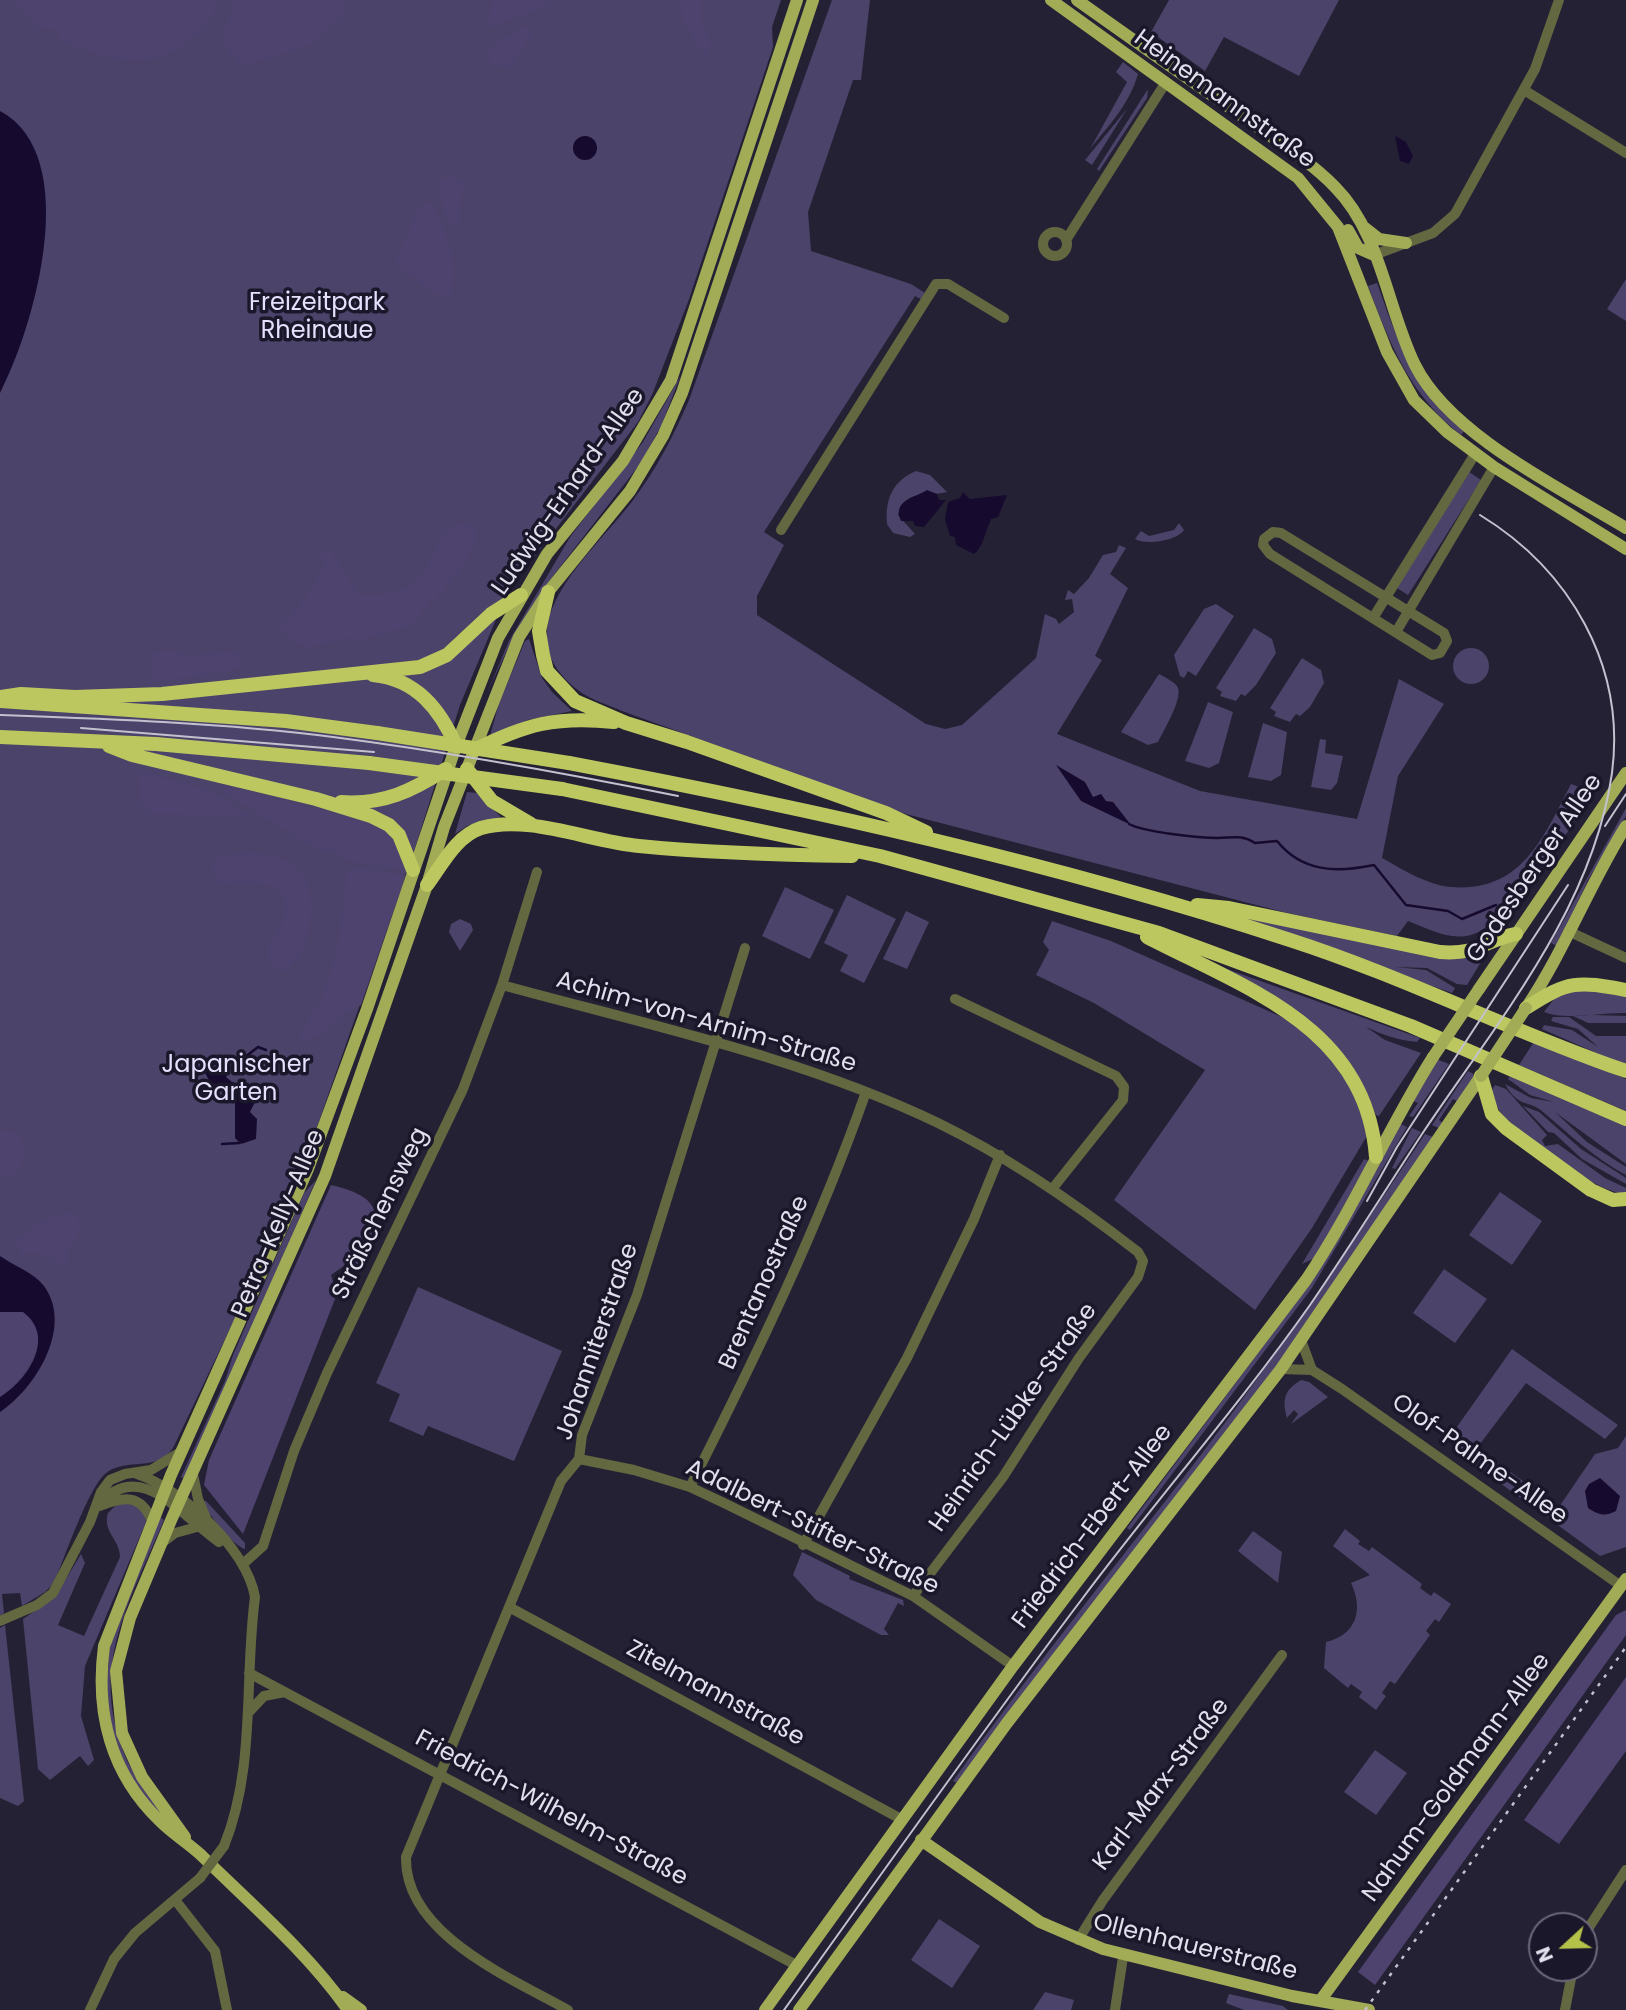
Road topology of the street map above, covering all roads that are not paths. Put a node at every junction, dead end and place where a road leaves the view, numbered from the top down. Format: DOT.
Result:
graph roads {
  1 [pos="797,0"];
  2 [pos="813,0"];
  3 [pos="1051,0"];
  4 [pos="1077,0"];
  5 [pos="1559,0"];
  6 [pos="1174,69"];
  7 [pos="1166,82"];
  8 [pos="1524,90"];
  9 [pos="1626,153"];
  10 [pos="1298,177"];
  11 [pos="1358,219"];
  12 [pos="1066,240"];
  13 [pos="1406,243"];
  14 [pos="1374,255"];
  15 [pos="1353,264"];
  16 [pos="1004,318"];
  17 [pos="1486,440"];
  18 [pos="1500,450"];
  19 [pos="1475,454"];
  20 [pos="1494,467"];
  21 [pos="1626,528"];
  22 [pos="781,530"];
  23 [pos="1626,534"];
  24 [pos="1625,549"];
  25 [pos="548,592"];
  26 [pos="522,595"];
  27 [pos="1387,597"];
  28 [pos="1409,611"];
  29 [pos="1373,618"];
  30 [pos="1396,632"];
  31 [pos="344,673"];
  32 [pos="0,699"];
  33 [pos="626,723"];
  34 [pos="0,737"];
  35 [pos="101,743"];
  36 [pos="465,756"];
  37 [pos="449,767"];
  38 [pos="1626,773"];
  39 [pos="316,800"];
  40 [pos="1626,826"];
  41 [pos="535,827"];
  42 [pos="954,845"];
  43 [pos="880,856"];
  44 [pos="413,870"];
  45 [pos="537,872"];
  46 [pos="427,885"];
  47 [pos="1164,901"];
  48 [pos="1115,920"];
  49 [pos="1569,931"];
  50 [pos="1516,933"];
  51 [pos="745,948"];
  52 [pos="1626,958"];
  53 [pos="502,985"];
  54 [pos="1626,990"];
  55 [pos="956,999"];
  56 [pos="1526,1008"];
  57 [pos="713,1044"];
  58 [pos="1433,1057"];
  59 [pos="1624,1071"];
  60 [pos="1481,1076"];
  61 [pos="866,1092"];
  62 [pos="1626,1117"];
  63 [pos="1000,1156"];
  64 [pos="1376,1157"];
  65 [pos="1053,1188"];
  66 [pos="1626,1199"];
  67 [pos="1143,1261"];
  68 [pos="1301,1340"];
  69 [pos="1281,1369"];
  70 [pos="1312,1370"];
  71 [pos="183,1451"];
  72 [pos="579,1459"];
  73 [pos="137,1474"];
  74 [pos="194,1474"];
  75 [pos="690,1487"];
  76 [pos="164,1492"];
  77 [pos="179,1503"];
  78 [pos="97,1508"];
  79 [pos="152,1521"];
  80 [pos="197,1527"];
  81 [pos="211,1527"];
  82 [pos="162,1543"];
  83 [pos="803,1545"];
  84 [pos="232,1551"];
  85 [pos="243,1564"];
  86 [pos="1623,1582"];
  87 [pos="913,1597"];
  88 [pos="509,1607"];
  89 [pos="0,1621"];
  90 [pos="1282,1656"];
  91 [pos="1013,1666"];
  92 [pos="250,1673"];
  93 [pos="285,1692"];
  94 [pos="247,1715"];
  95 [pos="439,1774"];
  96 [pos="901,1819"];
  97 [pos="921,1840"];
  98 [pos="194,1849"];
  99 [pos="1626,1870"];
  100 [pos="176,1902"];
  101 [pos="1598,1913"];
  102 [pos="1078,1940"];
  103 [pos="1123,1957"];
  104 [pos="796,1965"];
  105 [pos="1570,1982"];
  106 [pos="334,1991"];
  107 [pos="1317,2005"];
  108 [pos="90,2010"];
  109 [pos="227,2010"];
  110 [pos="350,2010"];
  111 [pos="361,2010"];
  112 [pos="568,2010"];
  113 [pos="765,2010"];
  114 [pos="799,2010"];
  115 [pos="1115,2010"];
  116 [pos="1369,2010"];
  117 [pos="1565,2010"];
  1 -- 26 [label="main road, Ludwig-Erhard-Allee"];
  2 -- 25 [label="main road, Ludwig-Erhard-Allee"];
  3 -- 7 [label="main road, Heinemannstraße"];
  4 -- 6 [label="main road, Heinemannstraße"];
  5 -- 8 [label="street"];
  6 -- 7 [label="main road"];
  6 -- 11 [label="main road, Heinemannstraße"];
  7 -- 10 [label="main road, Heinemannstraße"];
  7 -- 12 [label="street"];
  8 -- 9 [label="street"];
  8 -- 13 [label="street"];
  10 -- 14 [label="main road"];
  10 -- 15 [label="main road, Heinemannstraße"];
  11 -- 13 [label="main road"];
  11 -- 14 [label="main road, Heinemannstraße"];
  13 -- 14 [label="street"];
  14 -- 15 [label="main road"];
  14 -- 17 [label="main road, Heinemannstraße"];
  15 -- 19 [label="main road, Heinemannstraße"];
  16 -- 22 [label="street"];
  17 -- 18 [label="main road, Heinemannstraße"];
  17 -- 19 [label="main road"];
  18 -- 20 [label="main road"];
  18 -- 21 [label="main road, Heinemannstraße"];
  19 -- 20 [label="main road, Heinemannstraße"];
  19 -- 27 [label="street"];
  20 -- 24 [label="main road, Heinemannstraße"];
  20 -- 28 [label="street"];
  23 -- 24 [label="main road"];
  25 -- 33 [label="highway"];
  25 -- 36 [label="main road, Ludwig-Erhard-Allee"];
  26 -- 31 [label="highway"];
  26 -- 36 [label="main road, Ludwig-Erhard-Allee"];
  27 -- 28 [label="street"];
  27 -- 29 [label="street"];
  27 -- 29 [label="street"];
  28 -- 30 [label="street"];
  28 -- 30 [label="street"];
  29 -- 30 [label="street"];
  31 -- 32 [label="highway"];
  31 -- 36 [label="highway"];
  32 -- 42 [label="highway, bridge"];
  33 -- 36 [label="highway"];
  33 -- 42 [label="highway"];
  34 -- 35 [label="highway"];
  35 -- 39 [label="highway"];
  35 -- 43 [label="highway, bridge"];
  36 -- 37 [label="main road, Ludwig-Erhard-Allee"];
  36 -- 41 [label="highway"];
  36 -- 46 [label="main road, Petra-Kelly-Allee"];
  37 -- 39 [label="highway"];
  37 -- 44 [label="main road, Petra-Kelly-Allee"];
  38 -- 50 [label="main road, Godesberger Allee"];
  39 -- 44 [label="highway"];
  40 -- 49 [label="main road"];
  41 -- 43 [label="highway"];
  41 -- 46 [label="highway"];
  42 -- 47 [label="highway"];
  43 -- 48 [label="highway"];
  44 -- 71 [label="main road, Petra-Kelly-Allee"];
  45 -- 53 [label="street, Sträßchensweg"];
  46 -- 74 [label="main road, Petra-Kelly-Allee"];
  47 -- 50 [label="highway"];
  47 -- 59 [label="highway"];
  48 -- 62 [label="highway"];
  48 -- 64 [label="highway"];
  49 -- 52 [label="street"];
  49 -- 56 [label="main road"];
  50 -- 58 [label="main road, Godesberger Allee, bridge"];
  51 -- 57 [label="street, Johanniterstraße"];
  53 -- 57 [label="street, Achim-von-Arnim-Straße"];
  53 -- 85 [label="street, Sträßchensweg"];
  54 -- 56 [label="highway"];
  55 -- 65 [label="street"];
  56 -- 60 [label="main road, Friedrich-Ebert-Allee, bridge"];
  57 -- 61 [label="street, Achim-von-Arnim-Straße"];
  57 -- 72 [label="street, Johanniterstraße"];
  58 -- 64 [label="main road, Friedrich-Ebert-Allee"];
  60 -- 66 [label="highway"];
  60 -- 68 [label="main road, Friedrich-Ebert-Allee"];
  61 -- 63 [label="street, Achim-von-Arnim-Straße"];
  61 -- 75 [label="street, Brentanostraße"];
  63 -- 65 [label="street, Achim-von-Arnim-Straße"];
  63 -- 83 [label="street"];
  64 -- 91 [label="main road, Friedrich-Ebert-Allee"];
  65 -- 67 [label="street, Achim-von-Arnim-Straße"];
  67 -- 87 [label="street, Heinrich-Lübke-Straße"];
  68 -- 69 [label="main road, Friedrich-Ebert-Allee"];
  68 -- 70 [label="street"];
  69 -- 70 [label="street"];
  69 -- 97 [label="main road, Friedrich-Ebert-Allee"];
  70 -- 86 [label="street, Olof-Palme-Allee"];
  71 -- 73 [label="street"];
  71 -- 76 [label="main road, Petra-Kelly-Allee"];
  72 -- 75 [label="street, Adalbert-Stifter-Straße"];
  72 -- 88 [label="street, Johanniterstraße"];
  73 -- 76 [label="street"];
  73 -- 78 [label="street"];
  74 -- 77 [label="main road, Petra-Kelly-Allee"];
  74 -- 81 [label="street"];
  75 -- 83 [label="street, Adalbert-Stifter-Straße"];
  76 -- 77 [label="street"];
  76 -- 78 [label="street"];
  76 -- 79 [label="main road, Petra-Kelly-Allee"];
  77 -- 80 [label="street"];
  77 -- 81 [label="street"];
  77 -- 82 [label="main road, Petra-Kelly-Allee"];
  78 -- 79 [label="street"];
  78 -- 89 [label="street"];
  79 -- 98 [label="main road, Petra-Kelly-Allee"];
  80 -- 82 [label="street"];
  80 -- 84 [label="street"];
  81 -- 84 [label="street"];
  82 -- 98 [label="main road, Petra-Kelly-Allee"];
  83 -- 87 [label="street, Adalbert-Stifter-Straße"];
  84 -- 85 [label="street"];
  85 -- 92 [label="street"];
  86 -- 107 [label="main road, Nahum-Goldmann-Allee"];
  87 -- 91 [label="street, Adalbert-Stifter-Straße"];
  88 -- 95 [label="street, Johanniterstraße"];
  88 -- 96 [label="street, Zitelmannstraße"];
  90 -- 102 [label="street, Karl-Marx-Straße"];
  91 -- 96 [label="main road, Friedrich-Ebert-Allee"];
  92 -- 93 [label="street, Friedrich-Wilhelm-Straße"];
  92 -- 94 [label="street"];
  93 -- 94 [label="street"];
  93 -- 95 [label="street, Friedrich-Wilhelm-Straße"];
  94 -- 100 [label="street, bridge"];
  95 -- 104 [label="street, Friedrich-Wilhelm-Straße"];
  95 -- 112 [label="street, Johanniterstraße"];
  96 -- 104 [label="main road, Friedrich-Ebert-Allee"];
  97 -- 102 [label="main road, Ollenhauerstraße"];
  97 -- 114 [label="main road, Friedrich-Ebert-Allee"];
  98 -- 106 [label="main road"];
  99 -- 101 [label="street"];
  100 -- 108 [label="street"];
  100 -- 109 [label="street"];
  102 -- 103 [label="main road, Ollenhauerstraße"];
  103 -- 107 [label="main road, Ollenhauerstraße"];
  103 -- 115 [label="street"];
  104 -- 113 [label="main road, Friedrich-Ebert-Allee"];
  105 -- 117 [label="street"];
  106 -- 110 [label="main road"];
  106 -- 111 [label="main road"];
  107 -- 116 [label="main road, Ollenhauerstraße"];
}
